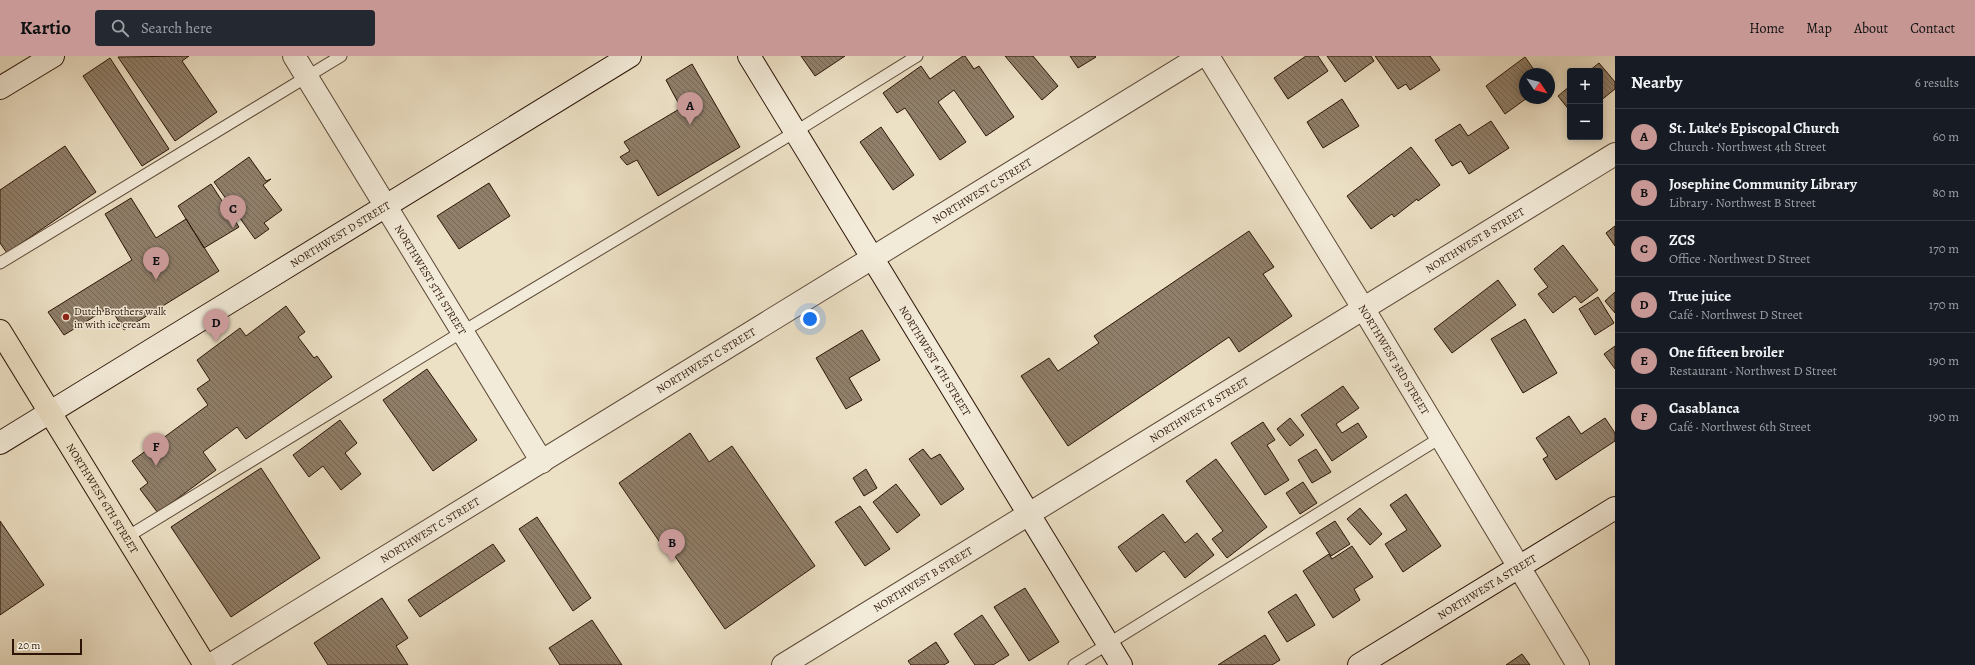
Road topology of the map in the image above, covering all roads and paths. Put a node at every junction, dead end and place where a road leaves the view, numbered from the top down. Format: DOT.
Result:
graph roads {
  1 [pos="53,56"];
  2 [pos="294,56"];
  3 [pos="341,56"];
  4 [pos="630,56"];
  5 [pos="749,56"];
  6 [pos="917,56"];
  7 [pos="1201,56"];
  8 [pos="1208,56"];
  9 [pos="307,77"];
  10 [pos="0,88"];
  11 [pos="795,132"];
  12 [pos="1615,154"];
  13 [pos="386,206"];
  14 [pos="873,258"];
  15 [pos="0,263"];
  16 [pos="1363,308"];
  17 [pos="0,331"];
  18 [pos="462,332"];
  19 [pos="50,412"];
  20 [pos="1440,438"];
  21 [pos="0,442"];
  22 [pos="542,462"];
  23 [pos="1615,508"];
  24 [pos="1029,514"];
  25 [pos="127,537"];
  26 [pos="1518,567"];
  27 [pos="1108,644"];
  28 [pos="205,665"];
  29 [pos="210,665"];
  30 [pos="783,665"];
  31 [pos="1074,665"];
  32 [pos="1121,665"];
  33 [pos="1359,665"];
  34 [pos="1578,665"];
  1 -- 10 [label="street"];
  2 -- 9 [label="street, NORTHWEST 5TH STREET"];
  3 -- 9 [label="lane"];
  4 -- 13 [label="street, NORTHWEST D STREET"];
  5 -- 11 [label="street, NORTHWEST 4TH STREET"];
  6 -- 11 [label="lane"];
  7 -- 14 [label="street, NORTHWEST C STREET"];
  8 -- 16 [label="street, NORTHWEST 3RD STREET"];
  9 -- 13 [label="street, NORTHWEST 5TH STREET"];
  9 -- 15 [label="lane"];
  11 -- 14 [label="street, NORTHWEST 4TH STREET"];
  11 -- 18 [label="lane"];
  12 -- 16 [label="street, NORTHWEST B STREET"];
  13 -- 18 [label="street, NORTHWEST 5TH STREET"];
  13 -- 19 [label="street, NORTHWEST D STREET"];
  14 -- 22 [label="street, NORTHWEST C STREET"];
  14 -- 24 [label="street, NORTHWEST 4TH STREET"];
  16 -- 20 [label="street, NORTHWEST 3RD STREET"];
  16 -- 24 [label="street, NORTHWEST B STREET"];
  17 -- 19 [label="highway, NORTHWEST 6TH STREET"];
  18 -- 22 [label="street, NORTHWEST 5TH STREET"];
  18 -- 25 [label="lane"];
  19 -- 21 [label="street, NORTHWEST D STREET"];
  19 -- 25 [label="highway, NORTHWEST 6TH STREET"];
  20 -- 26 [label="street, NORTHWEST 3RD STREET"];
  20 -- 27 [label="lane"];
  22 -- 29 [label="street, NORTHWEST C STREET"];
  23 -- 26 [label="street, NORTHWEST A STREET"];
  24 -- 27 [label="street, NORTHWEST 4TH STREET"];
  24 -- 30 [label="street, NORTHWEST B STREET"];
  25 -- 28 [label="highway, NORTHWEST 6TH STREET"];
  26 -- 33 [label="street, NORTHWEST A STREET"];
  26 -- 34 [label="street, NORTHWEST 3RD STREET"];
  27 -- 31 [label="lane"];
  27 -- 32 [label="street, NORTHWEST 4TH STREET"];
}
